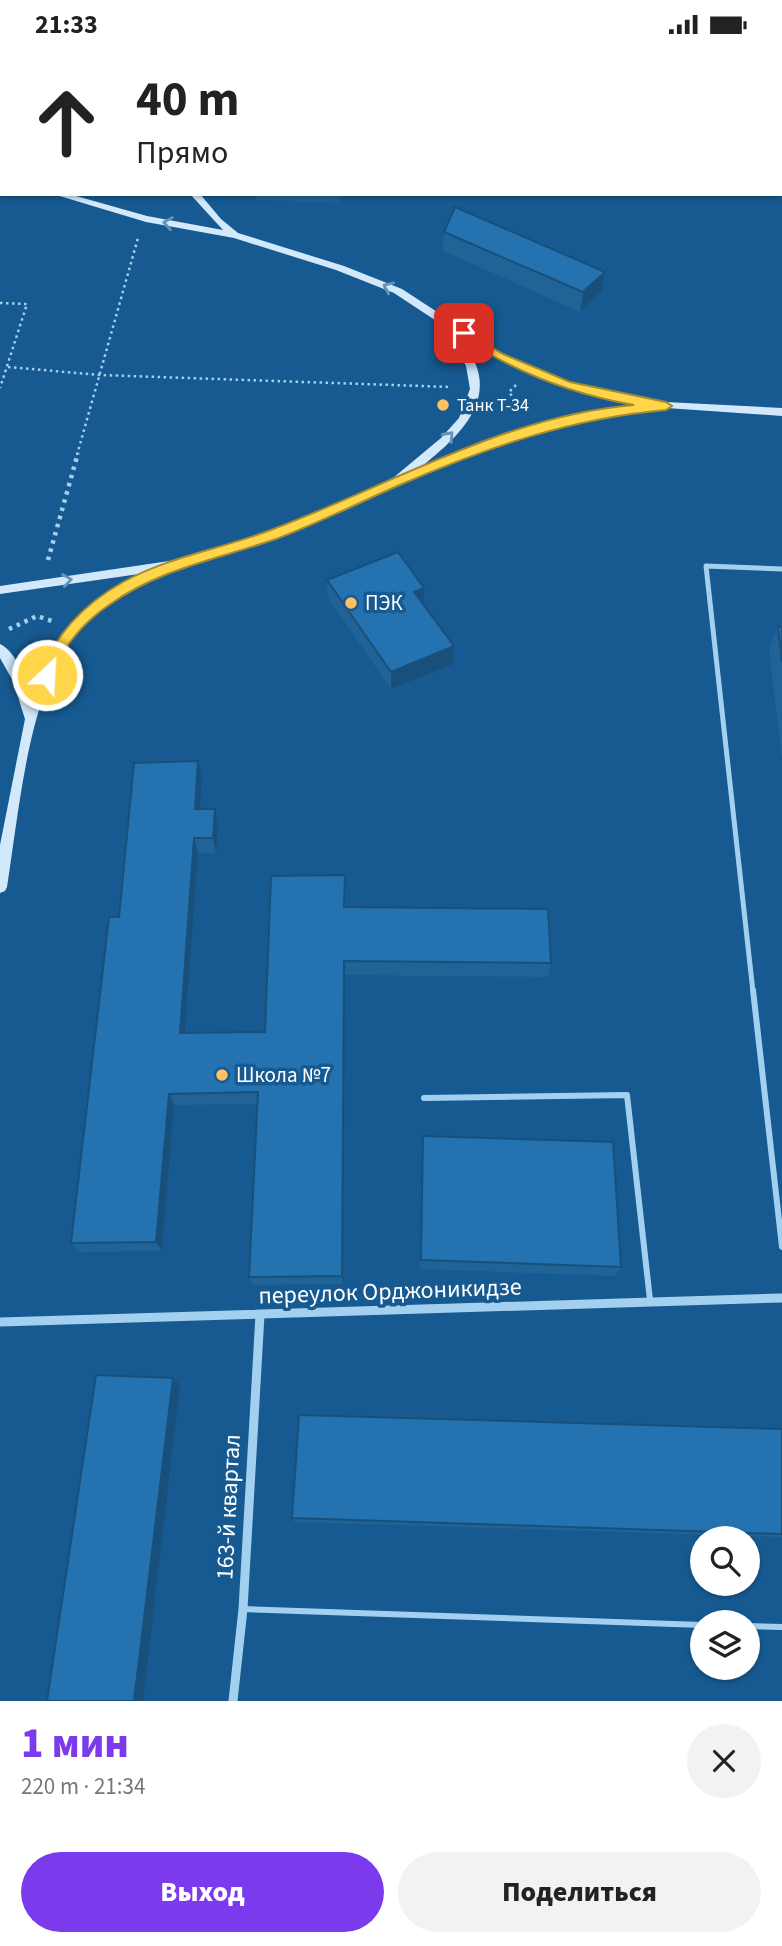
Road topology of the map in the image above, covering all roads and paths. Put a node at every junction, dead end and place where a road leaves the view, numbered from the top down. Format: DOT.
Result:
graph roads {
  1 [pos="65,196"];
  2 [pos="197,196"];
  3 [pos="141,226"];
  4 [pos="236,235"];
  5 [pos="0,303"];
  6 [pos="447,322"];
  7 [pos="8,367"];
  8 [pos="100,375"];
  9 [pos="521,381"];
  10 [pos="452,387"];
  11 [pos="0,389"];
  12 [pos="519,406"];
  13 [pos="666,406"];
  14 [pos="782,412"];
  15 [pos="397,481"];
  16 [pos="176,564"];
  17 [pos="46,567"];
  18 [pos="782,569"];
  19 [pos="0,590"];
  20 [pos="57,623"];
  21 [pos="8,629"];
  22 [pos="0,649"];
  23 [pos="31,717"];
  24 [pos="0,887"];
  25 [pos="424,1098"];
  26 [pos="782,1247"];
  27 [pos="782,1298"];
  28 [pos="650,1300"];
  29 [pos="260,1315"];
  30 [pos="0,1322"];
  31 [pos="243,1609"];
  32 [pos="690,1625"];
  33 [pos="760,1626"];
  34 [pos="782,1627"];
  35 [pos="233,1701"];
  4 -- 1 [label="main road, one-way"];
  2 -- 4 [label="main road"];
  3 -- 8 [label="path"];
  6 -- 4 [label="main road, one-way"];
  5 -- 7 [label="path"];
  6 -- 13 [label="main road"];
  15 -- 6 [label="main road, one-way"];
  7 -- 8 [label="path"];
  7 -- 11 [label="path"];
  8 -- 10 [label="path"];
  8 -- 17 [label="path"];
  9 -- 12 [label="path"];
  13 -- 14 [label="main road"];
  13 -- 15 [label="main road"];
  15 -- 16 [label="main road"];
  19 -- 16 [label="main road, one-way"];
  16 -- 23 [label="main road"];
  18 -- 26 [label="lane"];
  20 -- 21 [label="path"];
  22 -- 23 [label="main road"];
  23 -- 24 [label="main road"];
  25 -- 28 [label="lane"];
  27 -- 28 [label="street, переулок Орджоникидзе"];
  28 -- 29 [label="street, переулок Орджоникидзе"];
  29 -- 30 [label="street, переулок Орджоникидзе"];
  29 -- 31 [label="street, 163-й квартал"];
  31 -- 32 [label="lane"];
  31 -- 35 [label="street, 163-й квартал"];
  33 -- 34 [label="lane"];
}
